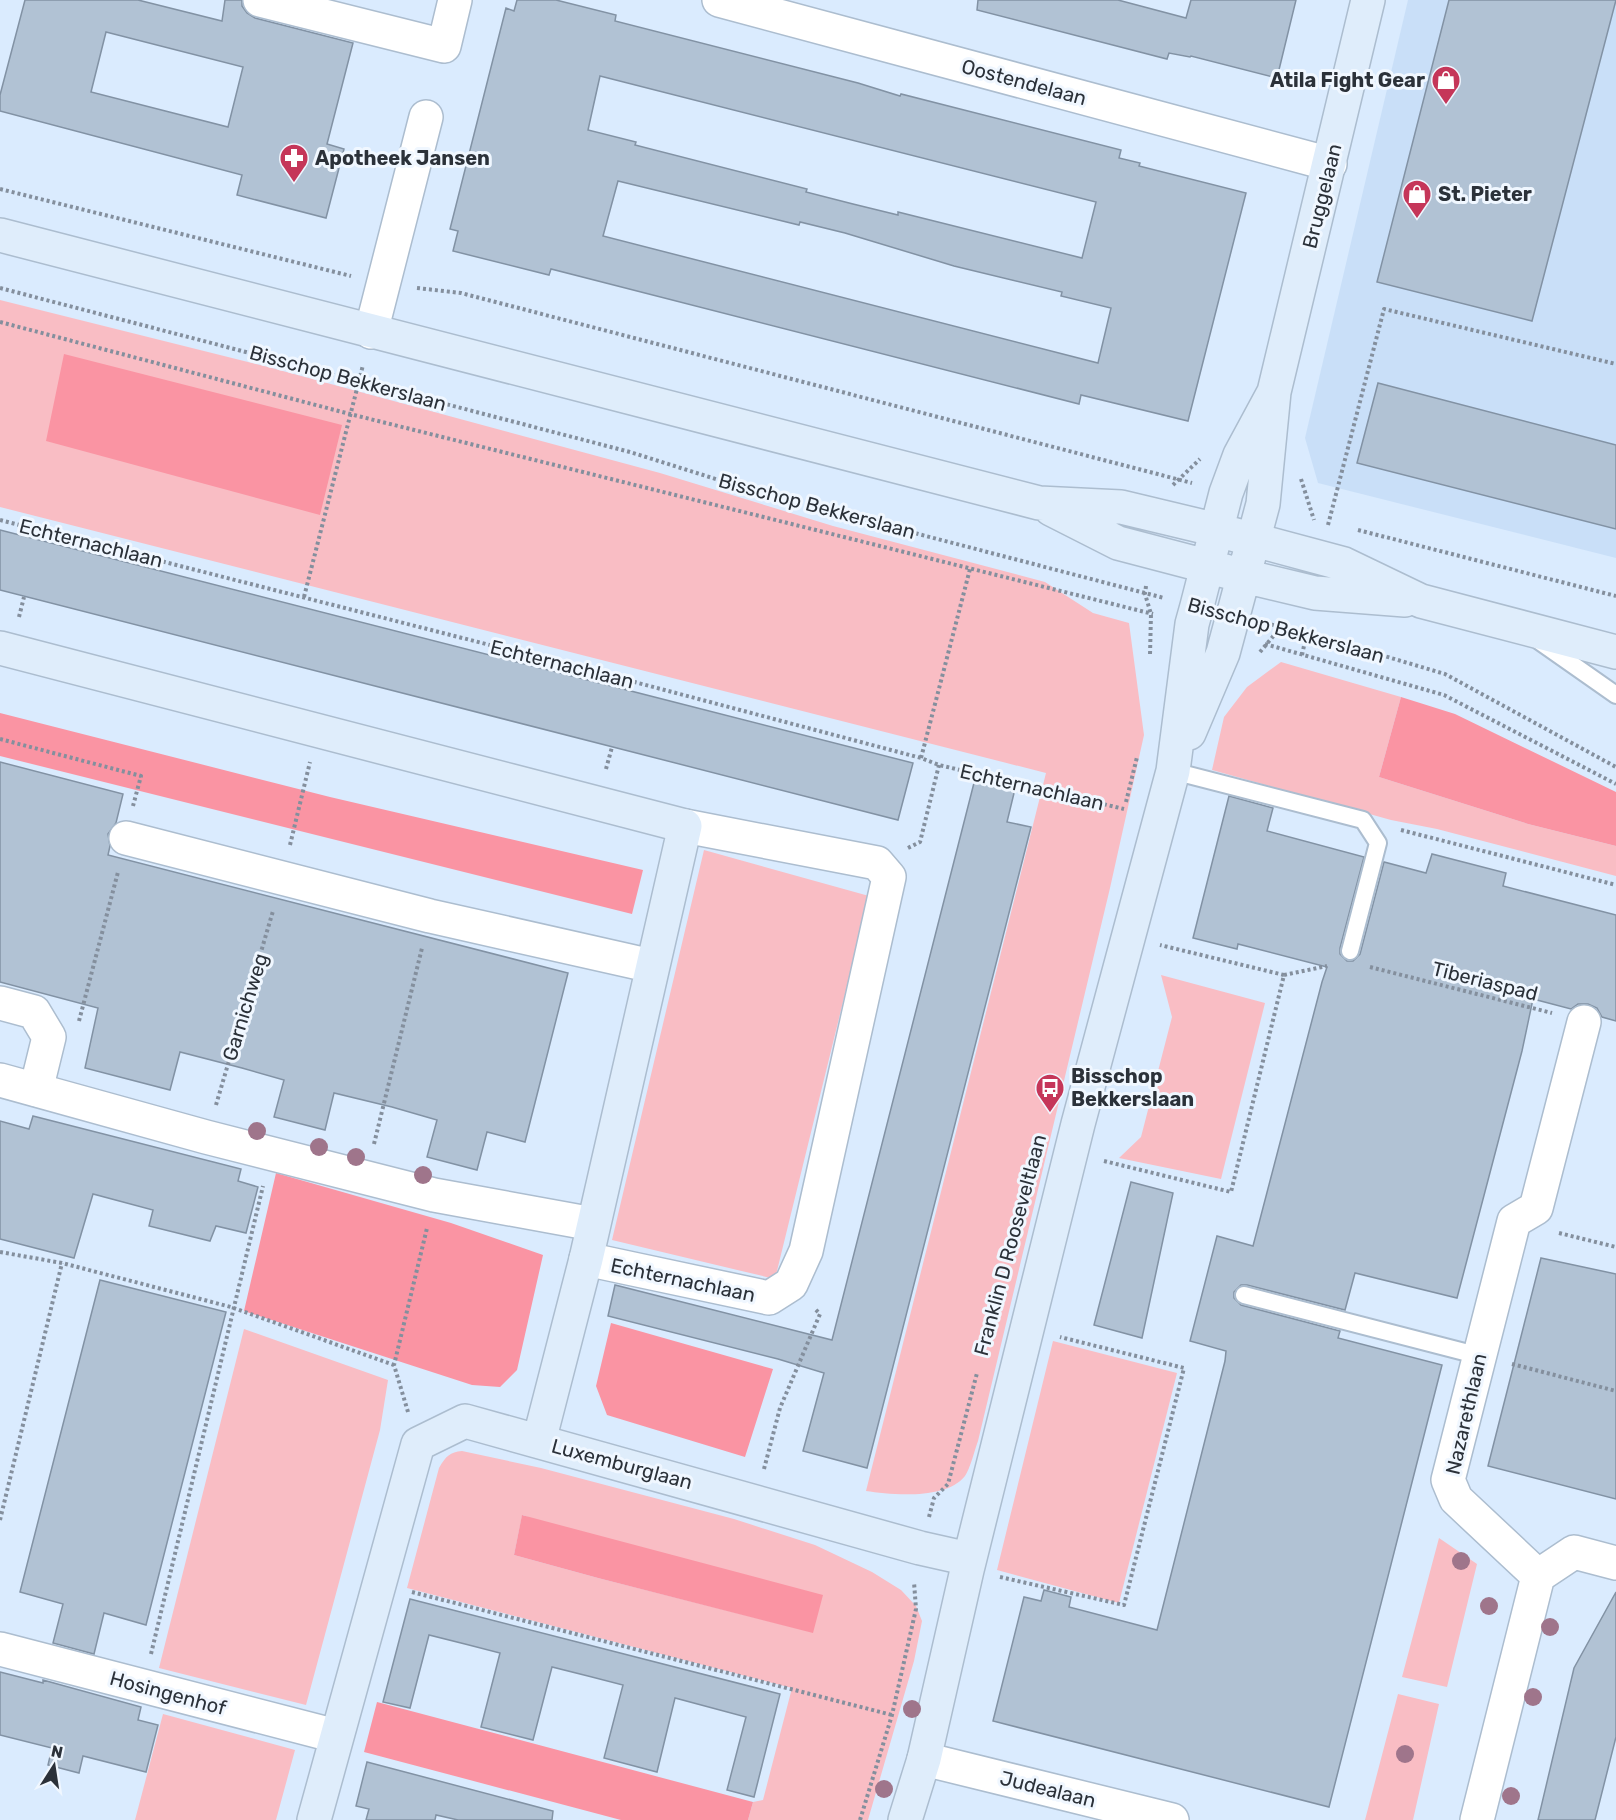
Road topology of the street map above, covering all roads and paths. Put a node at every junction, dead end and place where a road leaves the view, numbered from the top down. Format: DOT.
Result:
graph roads {
  1 [pos="260,0"];
  2 [pos="455,0"];
  3 [pos="719,0"];
  4 [pos="1368,0"];
  5 [pos="426,117"];
  6 [pos="1330,164"];
  7 [pos="0,189"];
  8 [pos="0,235"];
  9 [pos="384,284"];
  10 [pos="0,288"];
  11 [pos="0,322"];
  12 [pos="371,332"];
  13 [pos="1616,364"];
  14 [pos="358,381"];
  15 [pos="1274,392"];
  16 [pos="350,414"];
  17 [pos="1226,494"];
  18 [pos="1039,503"];
  19 [pos="1263,504"];
  20 [pos="0,520"];
  21 [pos="1329,522"];
  22 [pos="1352,528"];
  23 [pos="39,530"];
  24 [pos="1217,530"];
  25 [pos="38,539"];
  26 [pos="1253,540"];
  27 [pos="1322,557"];
  28 [pos="1207,567"];
  29 [pos="970,569"];
  30 [pos="1244,576"];
  31 [pos="1315,593"];
  32 [pos="1145,594"];
  33 [pos="1616,596"];
  34 [pos="304,597"];
  35 [pos="1421,601"];
  36 [pos="1197,606"];
  37 [pos="1151,614"];
  38 [pos="1231,624"];
  39 [pos="1518,627"];
  40 [pos="1306,633"];
  41 [pos="0,648"];
  42 [pos="1616,652"];
  43 [pos="1302,655"];
  44 [pos="1150,657"];
  45 [pos="627,680"];
  46 [pos="625,689"];
  47 [pos="1616,696"];
  48 [pos="318,731"];
  49 [pos="0,738"];
  50 [pos="1138,754"];
  51 [pos="921,758"];
  52 [pos="939,765"];
  53 [pos="1616,768"];
  54 [pos="1173,771"];
  55 [pos="1616,784"];
  56 [pos="1124,809"];
  57 [pos="1121,820"];
  58 [pos="1363,820"];
  59 [pos="685,826"];
  60 [pos="126,837"];
  61 [pos="877,863"];
  62 [pos="282,877"];
  63 [pos="1616,885"];
  64 [pos="430,916"];
  65 [pos="1129,938"];
  66 [pos="1350,951"];
  67 [pos="1337,964"];
  68 [pos="652,966"];
  69 [pos="1370,967"];
  70 [pos="1284,975"];
  71 [pos="0,1003"];
  72 [pos="1584,1022"];
  73 [pos="77,1029"];
  74 [pos="0,1080"];
  75 [pos="36,1090"];
  76 [pos="206,1137"];
  77 [pos="270,1153"];
  78 [pos="1071,1153"];
  79 [pos="366,1177"];
  80 [pos="434,1195"];
  81 [pos="1514,1221"];
  82 [pos="593,1224"];
  83 [pos="1616,1248"];
  84 [pos="0,1252"];
  85 [pos="586,1259"];
  86 [pos="62,1263"];
  87 [pos="791,1284"];
  88 [pos="1244,1294"];
  89 [pos="234,1308"];
  90 [pos="1026,1329"];
  91 [pos="1480,1356"];
  92 [pos="394,1365"];
  93 [pos="978,1369"];
  94 [pos="1616,1391"];
  95 [pos="539,1441"];
  96 [pos="418,1444"];
  97 [pos="756,1501"];
  98 [pos="0,1520"];
  99 [pos="920,1548"];
  100 [pos="1616,1563"];
  101 [pos="968,1564"];
  102 [pos="1538,1576"];
  103 [pos="379,1583"];
  104 [pos="0,1649"];
  105 [pos="143,1686"];
  106 [pos="892,1715"];
  107 [pos="336,1736"];
  108 [pos="924,1759"];
  109 [pos="314,1820"];
  110 [pos="860,1820"];
  111 [pos="905,1820"];
  112 [pos="1172,1820"];
  113 [pos="1477,1820"];
  1 -- 2 [label="street"];
  3 -- 6 [label="street, Oostendelaan"];
  4 -- 6 [label="main road, Bruggelaan"];
  5 -- 9 [label="street"];
  6 -- 15 [label="main road, Bruggelaan"];
  7 -- 9 [label="path"];
  8 -- 12 [label="main road, Bisschop Bekkerslaan"];
  9 -- 12 [label="street"];
  9 -- 17 [label="path"];
  10 -- 14 [label="path, Bisschop Bekkerslaan"];
  11 -- 16 [label="path"];
  12 -- 18 [label="main road, Bisschop Bekkerslaan"];
  13 -- 21 [label="path"];
  14 -- 16 [label="path"];
  14 -- 32 [label="path, Bisschop Bekkerslaan"];
  15 -- 17 [label="main road, Bruggelaan"];
  15 -- 19 [label="main road, Bruggelaan"];
  16 -- 29 [label="path"];
  16 -- 34 [label="path"];
  17 -- 24 [label="main road, Bruggelaan"];
  18 -- 24 [label="main road, Bisschop Bekkerslaan"];
  18 -- 28 [label="main road, Bisschop Bekkerslaan"];
  19 -- 21 [label="path"];
  19 -- 26 [label="main road, Bruggelaan"];
  20 -- 23 [label="path, Echternachlaan"];
  21 -- 27 [label="path"];
  22 -- 33 [label="path"];
  23 -- 25 [label="path"];
  23 -- 34 [label="path, Echternachlaan"];
  24 -- 26 [label="main road, Bisschop Bekkerslaan"];
  24 -- 28 [label="main road, Bruggelaan"];
  26 -- 27 [label="main road, Bisschop Bekkerslaan"];
  26 -- 30 [label="main road, Bruggelaan"];
  27 -- 35 [label="main road, Bisschop Bekkerslaan"];
  28 -- 30 [label="main road, Bisschop Bekkerslaan"];
  28 -- 36 [label="main road, Franklin D Rooseveltlaan"];
  29 -- 37 [label="path"];
  29 -- 51 [label="path"];
  30 -- 31 [label="main road, Bisschop Bekkerslaan"];
  30 -- 38 [label="main road, Franklin D Rooseveltlaan"];
  31 -- 35 [label="main road, Bisschop Bekkerslaan"];
  31 -- 40 [label="path"];
  32 -- 36 [label="path, Bisschop Bekkerslaan"];
  32 -- 37 [label="path"];
  34 -- 45 [label="path, Echternachlaan"];
  35 -- 39 [label="main road, Bisschop Bekkerslaan"];
  36 -- 54 [label="main road, Franklin D Rooseveltlaan"];
  37 -- 44 [label="path"];
  38 -- 40 [label="path, Bisschop Bekkerslaan"];
  38 -- 43 [label="path"];
  38 -- 54 [label="main road, Franklin D Rooseveltlaan"];
  39 -- 42 [label="main road, Bisschop Bekkerslaan"];
  39 -- 47 [label="lane"];
  40 -- 43 [label="path"];
  40 -- 53 [label="path, Bisschop Bekkerslaan"];
  41 -- 48 [label="main road"];
  43 -- 55 [label="path"];
  45 -- 46 [label="path"];
  45 -- 51 [label="path, Echternachlaan"];
  48 -- 59 [label="main road"];
  48 -- 62 [label="path, Garnichweg"];
  49 -- 60 [label="path"];
  50 -- 56 [label="path"];
  51 -- 52 [label="path, Echternachlaan"];
  52 -- 56 [label="path, Echternachlaan"];
  52 -- 61 [label="path"];
  54 -- 58 [label="lane"];
  54 -- 65 [label="main road, Franklin D Rooseveltlaan"];
  56 -- 57 [label="path"];
  58 -- 63 [label="path"];
  58 -- 66 [label="lane"];
  59 -- 61 [label="street"];
  59 -- 68 [label="main road, Echternachlaan"];
  60 -- 62 [label="street"];
  60 -- 73 [label="path"];
  61 -- 87 [label="street"];
  62 -- 64 [label="street"];
  62 -- 76 [label="path, Garnichweg"];
  64 -- 68 [label="street"];
  64 -- 79 [label="path"];
  65 -- 70 [label="path"];
  65 -- 78 [label="main road, Franklin D Rooseveltlaan"];
  67 -- 70 [label="path"];
  68 -- 82 [label="main road, Echternachlaan"];
  69 -- 72 [label="path, Tiberiaspad"];
  70 -- 78 [label="path"];
  71 -- 75 [label="street"];
  72 -- 81 [label="street"];
  74 -- 75 [label="street"];
  75 -- 76 [label="street"];
  76 -- 77 [label="street"];
  77 -- 79 [label="street"];
  77 -- 89 [label="path"];
  78 -- 90 [label="main road, Franklin D Rooseveltlaan"];
  79 -- 80 [label="street"];
  80 -- 82 [label="street"];
  80 -- 92 [label="path"];
  81 -- 83 [label="path"];
  81 -- 91 [label="street, Nazarethlaan"];
  82 -- 85 [label="main road, Echternachlaan"];
  84 -- 86 [label="path"];
  85 -- 87 [label="street, Echternachlaan"];
  85 -- 95 [label="main road, Echternachlaan"];
  86 -- 89 [label="path"];
  86 -- 98 [label="path"];
  87 -- 97 [label="path"];
  88 -- 91 [label="lane"];
  89 -- 92 [label="path"];
  89 -- 105 [label="path"];
  90 -- 101 [label="main road, Franklin D Rooseveltlaan"];
  90 -- 101 [label="path"];
  91 -- 94 [label="path"];
  91 -- 102 [label="street, Nazarethlaan"];
  92 -- 96 [label="path"];
  93 -- 99 [label="path, Franklin D Rooseveltlaan"];
  95 -- 96 [label="main road, Luxemburglaan"];
  95 -- 97 [label="main road, Luxemburglaan"];
  96 -- 103 [label="main road"];
  97 -- 99 [label="main road, Luxemburglaan"];
  99 -- 101 [label="main road, Luxemburglaan"];
  99 -- 106 [label="path, Franklin D Rooseveltlaan"];
  100 -- 102 [label="street"];
  101 -- 108 [label="main road, Franklin D Rooseveltlaan"];
  102 -- 113 [label="street"];
  103 -- 106 [label="path"];
  103 -- 107 [label="main road"];
  104 -- 105 [label="street, Hosingenhof"];
  105 -- 107 [label="street, Hosingenhof"];
  106 -- 110 [label="path, Franklin D Rooseveltlaan"];
  107 -- 109 [label="main road"];
  108 -- 111 [label="main road, Franklin D Rooseveltlaan"];
  108 -- 112 [label="street, Judealaan"];
}
